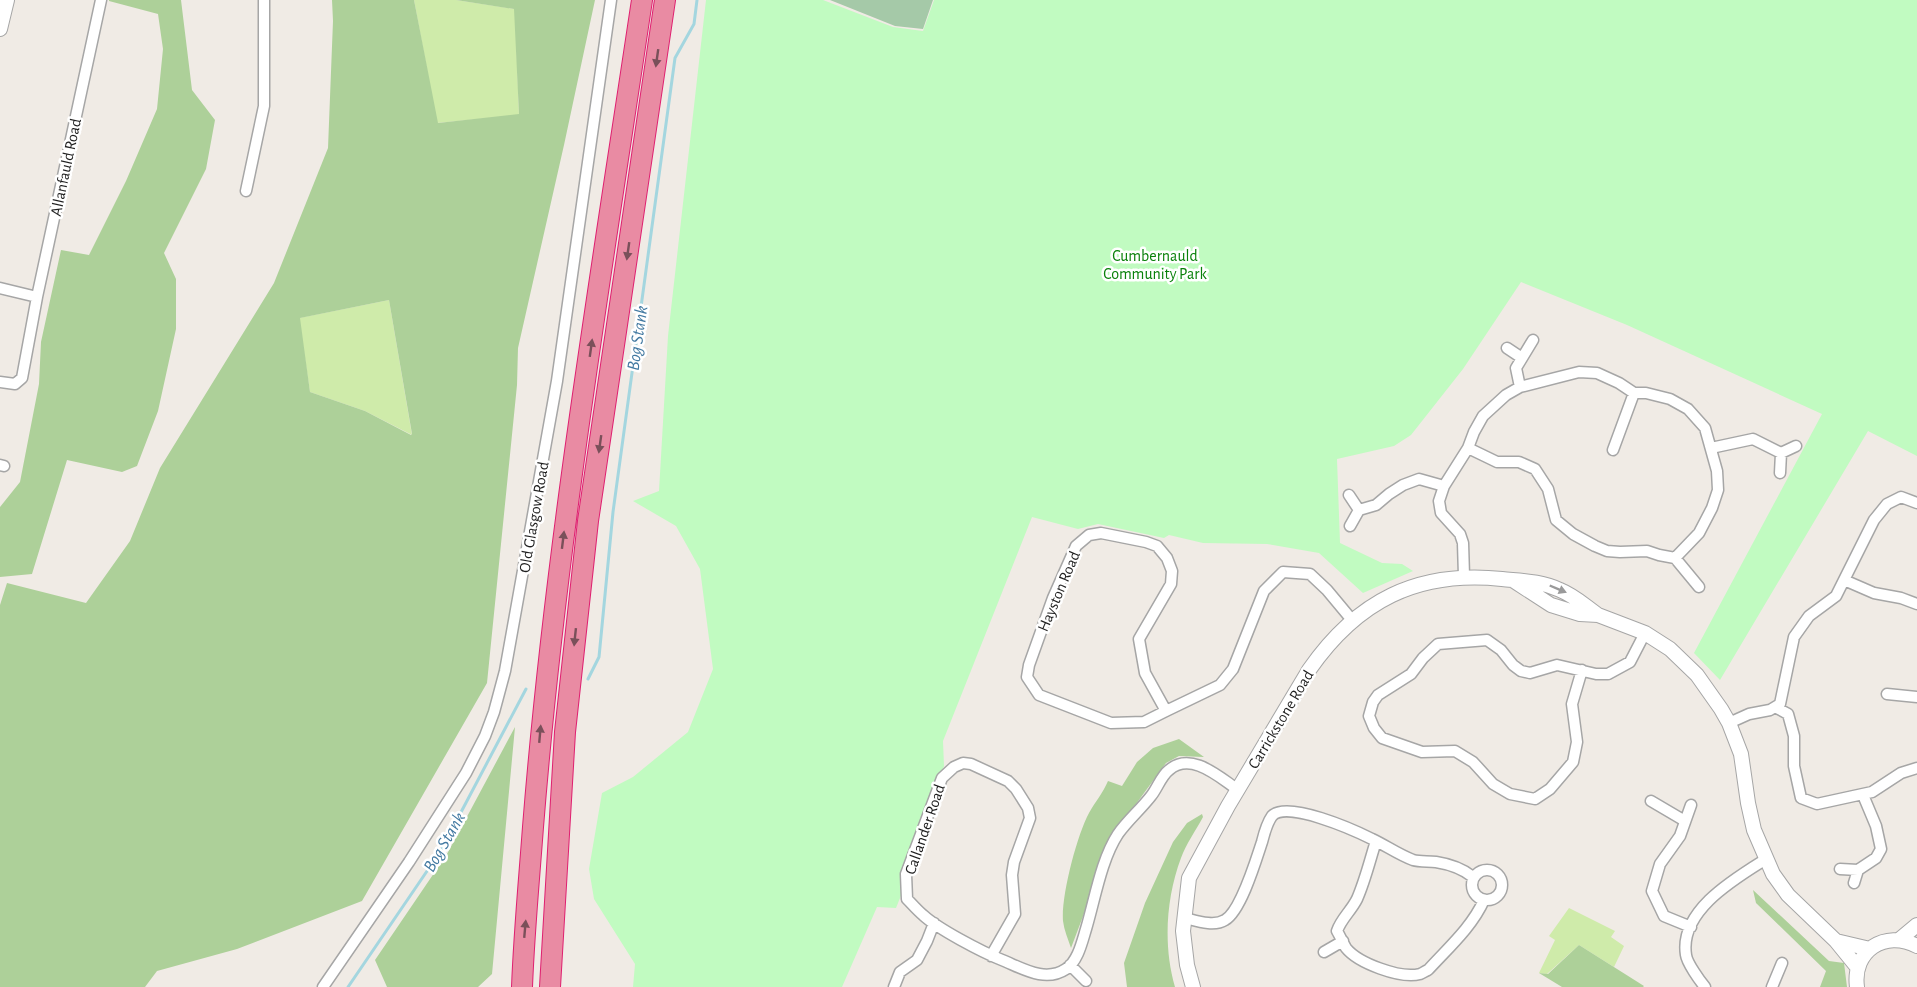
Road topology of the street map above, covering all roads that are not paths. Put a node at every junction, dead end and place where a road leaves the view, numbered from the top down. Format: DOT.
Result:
graph roads {
  1 [pos="7,0"];
  2 [pos="101,0"];
  3 [pos="264,0"];
  4 [pos="611,0"];
  5 [pos="642,0"];
  6 [pos="665,0"];
  7 [pos="0,29"];
  8 [pos="246,191"];
  9 [pos="0,288"];
  10 [pos="37,297"];
  11 [pos="1533,340"];
  12 [pos="1507,348"];
  13 [pos="1522,358"];
  14 [pos="0,382"];
  15 [pos="1520,387"];
  16 [pos="1634,393"];
  17 [pos="1796,446"];
  18 [pos="1711,447"];
  19 [pos="1468,448"];
  20 [pos="1613,450"];
  21 [pos="1781,453"];
  22 [pos="1780,473"];
  23 [pos="1444,486"];
  24 [pos="1349,495"];
  25 [pos="1917,503"];
  26 [pos="1359,510"];
  27 [pos="1350,526"];
  28 [pos="1674,558"];
  29 [pos="1464,576"];
  30 [pos="1844,580"];
  31 [pos="1699,587"];
  32 [pos="1917,604"];
  33 [pos="1352,620"];
  34 [pos="1645,633"];
  35 [pos="1582,670"];
  36 [pos="1887,694"];
  37 [pos="1917,697"];
  38 [pos="1775,707"];
  39 [pos="1166,711"];
  40 [pos="1729,723"];
  41 [pos="1917,768"];
  42 [pos="1237,789"];
  43 [pos="1863,795"];
  44 [pos="1651,801"];
  45 [pos="1691,805"];
  46 [pos="1685,821"];
  47 [pos="1376,841"];
  48 [pos="1766,859"];
  49 [pos="1840,869"];
  50 [pos="1858,870"];
  51 [pos="1473,877"];
  52 [pos="1854,882"];
  53 [pos="1484,900"];
  54 [pos="1185,918"];
  55 [pos="934,923"];
  56 [pos="1917,925"];
  57 [pos="1691,927"];
  58 [pos="1899,940"];
  59 [pos="1343,941"];
  60 [pos="1836,941"];
  61 [pos="1917,946"];
  62 [pos="1870,949"];
  63 [pos="1324,952"];
  64 [pos="991,956"];
  65 [pos="1782,963"];
  66 [pos="1070,965"];
  67 [pos="1857,968"];
  68 [pos="1086,981"];
  69 [pos="323,987"];
  70 [pos="522,987"];
  71 [pos="550,987"];
  72 [pos="894,987"];
  73 [pos="1192,987"];
  74 [pos="1706,987"];
  75 [pos="1772,987"];
  76 [pos="1857,987"];
  1 -- 7 [label="street"];
  2 -- 10 [label="street, Allanfauld Road"];
  3 -- 8 [label="street"];
  4 -- 69 [label="street, Old Glasgow Road"];
  70 -- 5 [label="highway, one-way"];
  6 -- 71 [label="highway, one-way"];
  9 -- 10 [label="street"];
  10 -- 14 [label="street, Allanfauld Road"];
  11 -- 13 [label="street"];
  12 -- 13 [label="street"];
  13 -- 15 [label="street"];
  15 -- 16 [label="street"];
  15 -- 19 [label="street"];
  16 -- 18 [label="street"];
  16 -- 20 [label="street"];
  17 -- 21 [label="street"];
  18 -- 21 [label="street"];
  18 -- 28 [label="street"];
  19 -- 23 [label="street"];
  19 -- 28 [label="street"];
  21 -- 22 [label="street"];
  23 -- 26 [label="street"];
  23 -- 29 [label="street"];
  24 -- 26 [label="street"];
  25 -- 30 [label="street"];
  26 -- 27 [label="street"];
  28 -- 31 [label="street"];
  29 -- 33 [label="street, Carrickstone Road"];
  29 -- 34 [label="street, Carrickstone Road"];
  30 -- 32 [label="street"];
  30 -- 38 [label="street"];
  33 -- 39 [label="street, Hayston Road"];
  33 -- 42 [label="street, Carrickstone Road"];
  34 -- 35 [label="street"];
  34 -- 40 [label="street, Carrickstone Road"];
  35 -- 35 [label="street"];
  36 -- 37 [label="street"];
  38 -- 40 [label="street"];
  38 -- 43 [label="street"];
  39 -- 39 [label="street, Hayston Road"];
  40 -- 48 [label="street, Carrickstone Road"];
  41 -- 43 [label="street"];
  42 -- 54 [label="street, Carrickstone Road"];
  42 -- 66 [label="street"];
  43 -- 50 [label="street"];
  44 -- 46 [label="street"];
  45 -- 46 [label="street"];
  46 -- 57 [label="street"];
  47 -- 51 [label="street"];
  47 -- 54 [label="street"];
  47 -- 59 [label="street"];
  48 -- 57 [label="street"];
  48 -- 60 [label="street, Carrickstone Road"];
  49 -- 50 [label="street"];
  50 -- 52 [label="street"];
  51 -- 53 [label="street"];
  51 -- 53 [label="street"];
  53 -- 59 [label="street"];
  54 -- 73 [label="street, Carrickstone Road"];
  55 -- 64 [label="street, Callander Road"];
  55 -- 64 [label="street, Callander Road"];
  55 -- 72 [label="street"];
  56 -- 58 [label="street"];
  57 -- 74 [label="street"];
  58 -- 61 [label="street"];
  58 -- 62 [label="street"];
  59 -- 63 [label="street"];
  60 -- 62 [label="street"];
  60 -- 67 [label="street, Carrickstone Road"];
  62 -- 67 [label="street"];
  64 -- 66 [label="street, Callander Road"];
  65 -- 75 [label="street"];
  66 -- 68 [label="street"];
  67 -- 76 [label="street"];
}
